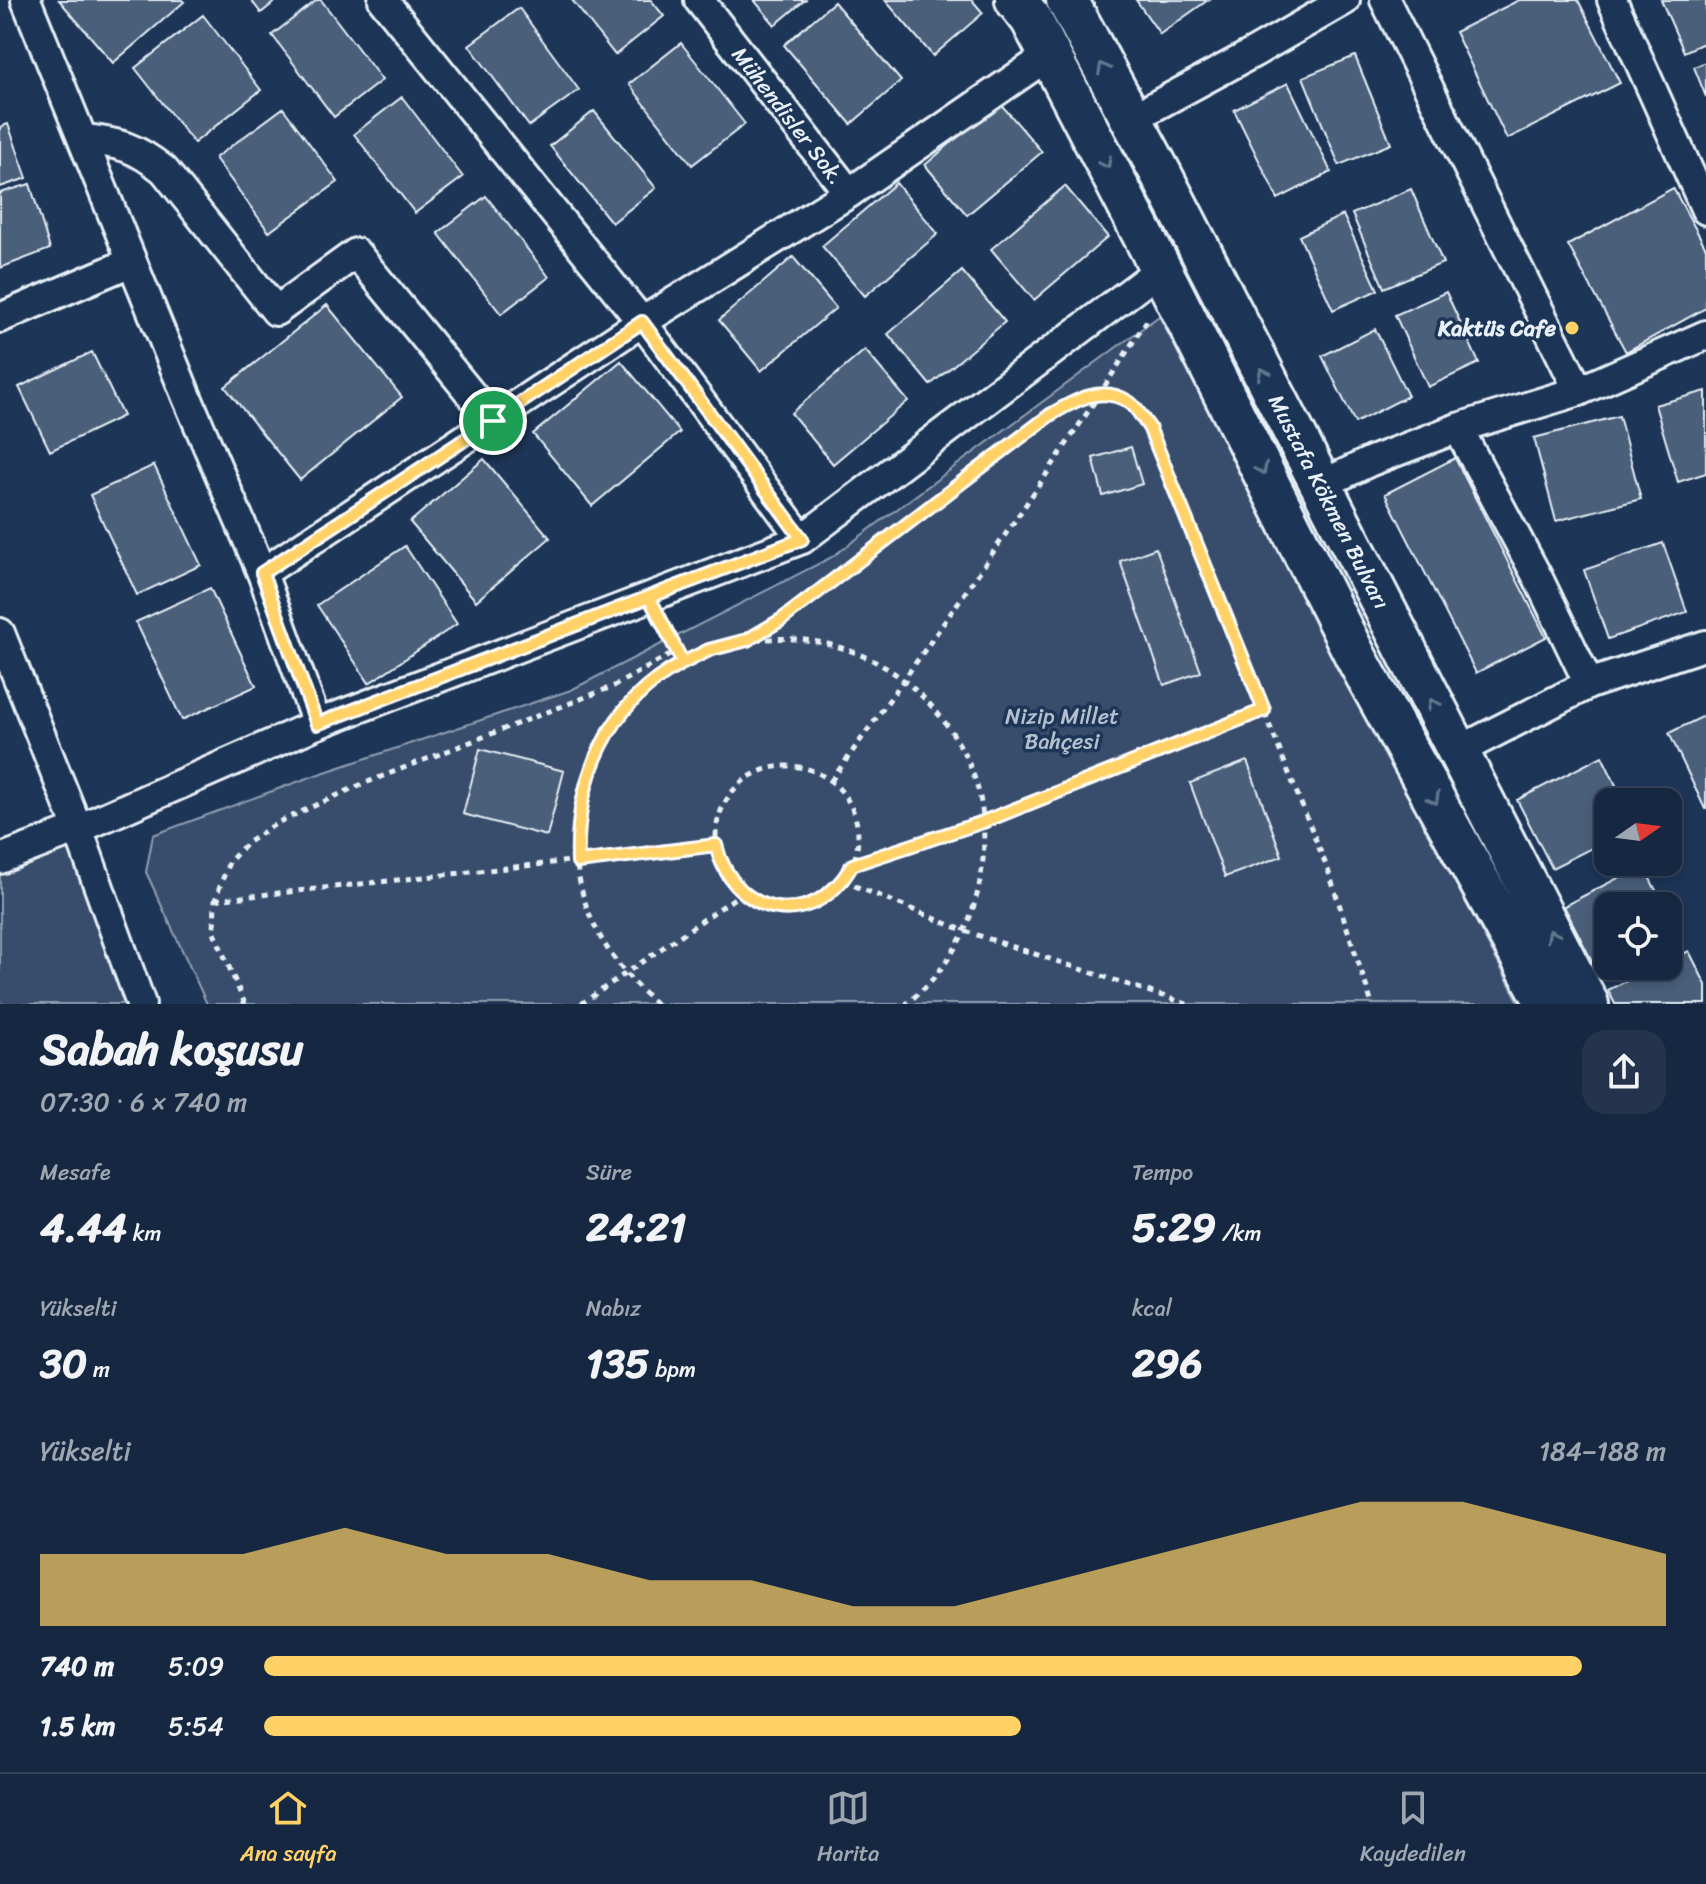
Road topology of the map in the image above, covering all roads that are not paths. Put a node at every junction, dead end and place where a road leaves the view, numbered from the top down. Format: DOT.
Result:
graph roads {
  1 [pos="26,0"];
  2 [pos="383,0"];
  3 [pos="699,0"];
  4 [pos="1067,0"];
  5 [pos="1345,0"];
  6 [pos="1385,0"];
  7 [pos="1612,0"];
  8 [pos="1024,10"];
  9 [pos="1049,55"];
  10 [pos="1131,119"];
  11 [pos="84,139"];
  12 [pos="849,193"];
  13 [pos="1706,210"];
  14 [pos="131,262"];
  15 [pos="1165,277"];
  16 [pos="0,318"];
  17 [pos="642,322"];
  18 [pos="1706,335"];
  19 [pos="1579,391"];
  20 [pos="493,421"];
  21 [pos="1458,428"];
  22 [pos="1321,485"];
  23 [pos="802,539"];
  24 [pos="262,573"];
  25 [pos="0,633"];
  26 [pos="1706,645"];
  27 [pos="1589,684"];
  28 [pos="317,724"];
  29 [pos="1458,751"];
  30 [pos="78,829"];
  31 [pos="0,859"];
  32 [pos="141,1004"];
  33 [pos="1547,1004"];
  34 [pos="1588,1004"];
  1 -- 11 [label="street"];
  2 -- 17 [label="street"];
  3 -- 12 [label="street, Mühendisler Sok."];
  10 -- 4 [label="main road, Mustafa Kökmen Bulvarı, one-way"];
  5 -- 10 [label="street"];
  6 -- 19 [label="street"];
  7 -- 13 [label="street"];
  8 -- 9 [label="main road, Mustafa Kökmen Bulvarı"];
  9 -- 12 [label="street"];
  9 -- 15 [label="main road, Mustafa Kökmen Bulvarı, one-way"];
  22 -- 10 [label="main road, Mustafa Kökmen Bulvarı, one-way"];
  11 -- 14 [label="street"];
  11 -- 20 [label="street"];
  12 -- 17 [label="street"];
  14 -- 16 [label="street"];
  14 -- 24 [label="street"];
  15 -- 23 [label="street"];
  15 -- 33 [label="main road, Mustafa Kökmen Bulvarı, one-way"];
  17 -- 20 [label="street"];
  17 -- 23 [label="street"];
  18 -- 19 [label="street"];
  19 -- 21 [label="street"];
  20 -- 24 [label="street"];
  21 -- 22 [label="street"];
  21 -- 27 [label="street"];
  29 -- 22 [label="main road, Mustafa Kökmen Bulvarı, one-way"];
  23 -- 28 [label="street"];
  24 -- 28 [label="street"];
  25 -- 30 [label="street"];
  26 -- 27 [label="street"];
  27 -- 29 [label="street"];
  28 -- 30 [label="street"];
  34 -- 29 [label="main road, Mustafa Kökmen Bulvarı, one-way"];
  30 -- 31 [label="street"];
  30 -- 32 [label="street"];
}
